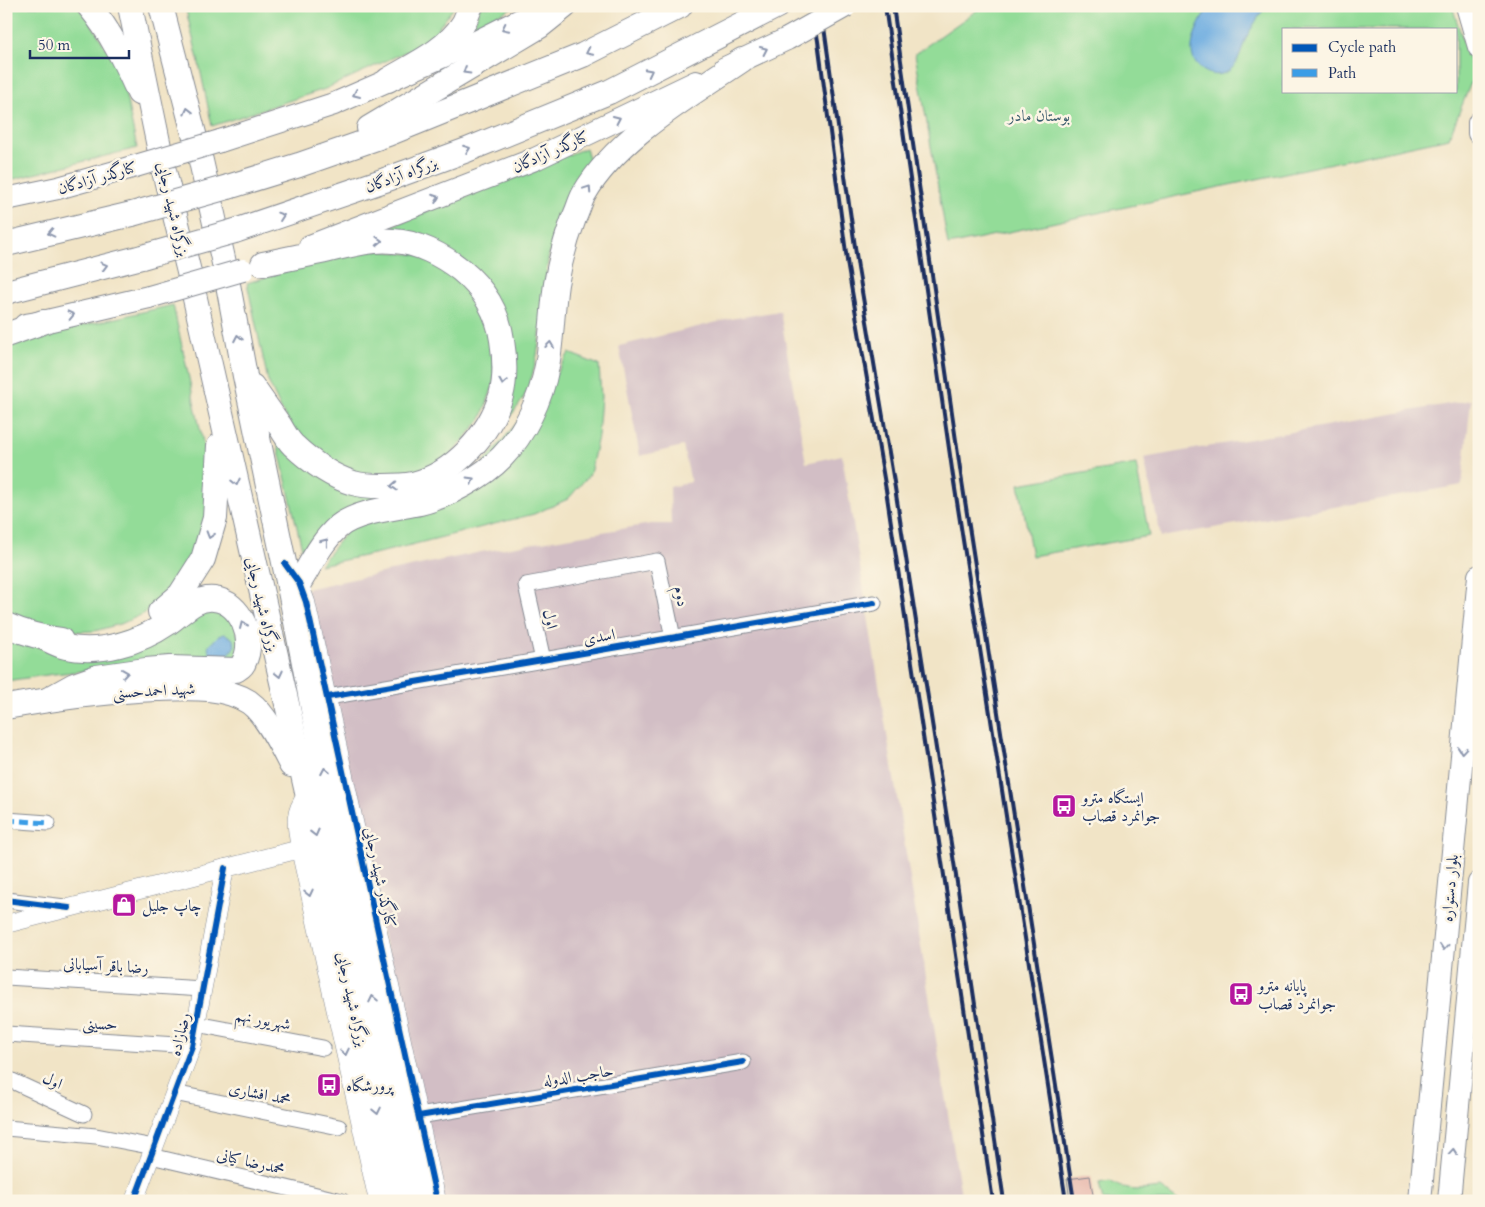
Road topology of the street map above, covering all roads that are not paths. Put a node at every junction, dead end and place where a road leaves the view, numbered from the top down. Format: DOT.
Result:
graph roads {
  1 [pos="89,6"];
  2 [pos="130,6"];
  3 [pos="161,6"];
  4 [pos="471,6"];
  5 [pos="548,6"];
  6 [pos="565,6"];
  7 [pos="680,6"];
  8 [pos="778,6"];
  9 [pos="846,6"];
  10 [pos="1467,6"];
  11 [pos="1478,42"];
  12 [pos="742,60"];
  13 [pos="388,80"];
  14 [pos="1479,123"];
  15 [pos="154,126"];
  16 [pos="1479,133"];
  17 [pos="321,157"];
  18 [pos="6,200"];
  19 [pos="6,244"];
  20 [pos="253,267"];
  21 [pos="6,292"];
  22 [pos="43,322"];
  23 [pos="6,328"];
  24 [pos="6,335"];
  25 [pos="245,376"];
  26 [pos="221,417"];
  27 [pos="657,561"];
  28 [pos="285,564"];
  29 [pos="1479,576"];
  30 [pos="299,583"];
  31 [pos="874,603"];
  32 [pos="6,625"];
  33 [pos="44,638"];
  34 [pos="673,638"];
  35 [pos="543,660"];
  36 [pos="328,697"];
  37 [pos="47,700"];
  38 [pos="6,707"];
  39 [pos="306,796"];
  40 [pos="6,820"];
  41 [pos="48,824"];
  42 [pos="300,849"];
  43 [pos="225,868"];
  44 [pos="1479,883"];
  45 [pos="6,900"];
  46 [pos="68,908"];
  47 [pos="6,924"];
  48 [pos="6,977"];
  49 [pos="203,989"];
  50 [pos="196,1024"];
  51 [pos="6,1034"];
  52 [pos="192,1046"];
  53 [pos="323,1048"];
  54 [pos="743,1062"];
  55 [pos="6,1078"];
  56 [pos="174,1093"];
  57 [pos="84,1114"];
  58 [pos="419,1116"];
  59 [pos="339,1127"];
  60 [pos="6,1128"];
  61 [pos="152,1152"];
  62 [pos="134,1201"];
  63 [pos="342,1201"];
  64 [pos="378,1201"];
  65 [pos="397,1201"];
  66 [pos="417,1201"];
  67 [pos="438,1201"];
  68 [pos="1420,1201"];
  69 [pos="1449,1201"];
  1 -- 15 [label="highway"];
  2 -- 15 [label="highway, بزرگراه شهید رجایی"];
  25 -- 3 [label="highway, بزرگراه شهید رجایی, one-way"];
  4 -- 13 [label="highway"];
  5 -- 13 [label="main road, کنارگذر آزادگان, one-way"];
  6 -- 17 [label="highway, one-way"];
  7 -- 17 [label="highway, one-way"];
  21 -- 8 [label="highway, بزرگراه آزادگان, one-way, bridge"];
  12 -- 9 [label="main road, کنارگذر آزادگان, one-way, bridge"];
  10 -- 11 [label="main road"];
  20 -- 12 [label="main road, کنارگذر آزادگان, one-way"];
  30 -- 12 [label="highway, one-way"];
  13 -- 18 [label="main road, کنارگذر آزادگان, one-way, bridge"];
  14 -- 16 [label="main road"];
  15 -- 26 [label="highway, بزرگراه شهید رجایی"];
  17 -- 19 [label="highway, one-way, bridge"];
  22 -- 20 [label="main road, one-way, bridge"];
  20 -- 25 [label="highway, one-way"];
  22 -- 23 [label="main road"];
  22 -- 24 [label="highway"];
  25 -- 28 [label="highway, بزرگراه شهید رجایی"];
  26 -- 33 [label="highway, one-way"];
  26 -- 39 [label="highway, بزرگراه شهید رجایی, one-way"];
  27 -- 34 [label="street, دوم"];
  27 -- 35 [label="street, اول"];
  28 -- 30 [label="street, کنارگذر شهید رجایی"];
  66 -- 28 [label="highway, بزرگراه شهید رجایی, one-way"];
  29 -- 68 [label="main road, بلوار دستواره, one-way"];
  30 -- 36 [label="street, کنارگذر شهید رجایی"];
  31 -- 34 [label="street, اسدی"];
  32 -- 33 [label="highway"];
  37 -- 33 [label="highway, one-way"];
  34 -- 35 [label="street, اسدی"];
  35 -- 36 [label="street, اسدی"];
  36 -- 58 [label="street, کنارگذر شهید رجایی"];
  37 -- 38 [label="highway, شهید احمدحسنی"];
  37 -- 39 [label="highway, شهید احمدحسنی"];
  39 -- 42 [label="street"];
  39 -- 65 [label="highway, بزرگراه شهید رجایی, one-way"];
  40 -- 41 [label="street"];
  42 -- 43 [label="street"];
  42 -- 64 [label="street, one-way"];
  43 -- 46 [label="street"];
  43 -- 49 [label="street, رضازاده"];
  69 -- 44 [label="main road, بلوار دستواره, one-way"];
  45 -- 46 [label="street"];
  46 -- 47 [label="street"];
  48 -- 49 [label="street, رضا باقر آسیابانی"];
  49 -- 50 [label="street, رضازاده"];
  50 -- 52 [label="street, رضازاده"];
  50 -- 53 [label="street, شهریور نهم"];
  51 -- 52 [label="street, حسینی"];
  52 -- 56 [label="street, رضازاده"];
  54 -- 58 [label="street, حاجب الدوله"];
  55 -- 57 [label="street, اول"];
  56 -- 59 [label="street, محمد افشاری"];
  56 -- 61 [label="street, رضازاده"];
  58 -- 67 [label="street, کنارگذر شهید رجایی"];
  60 -- 61 [label="street"];
  61 -- 62 [label="street, رضازاده"];
  61 -- 63 [label="street, محمدرضا کیانی"];
}
